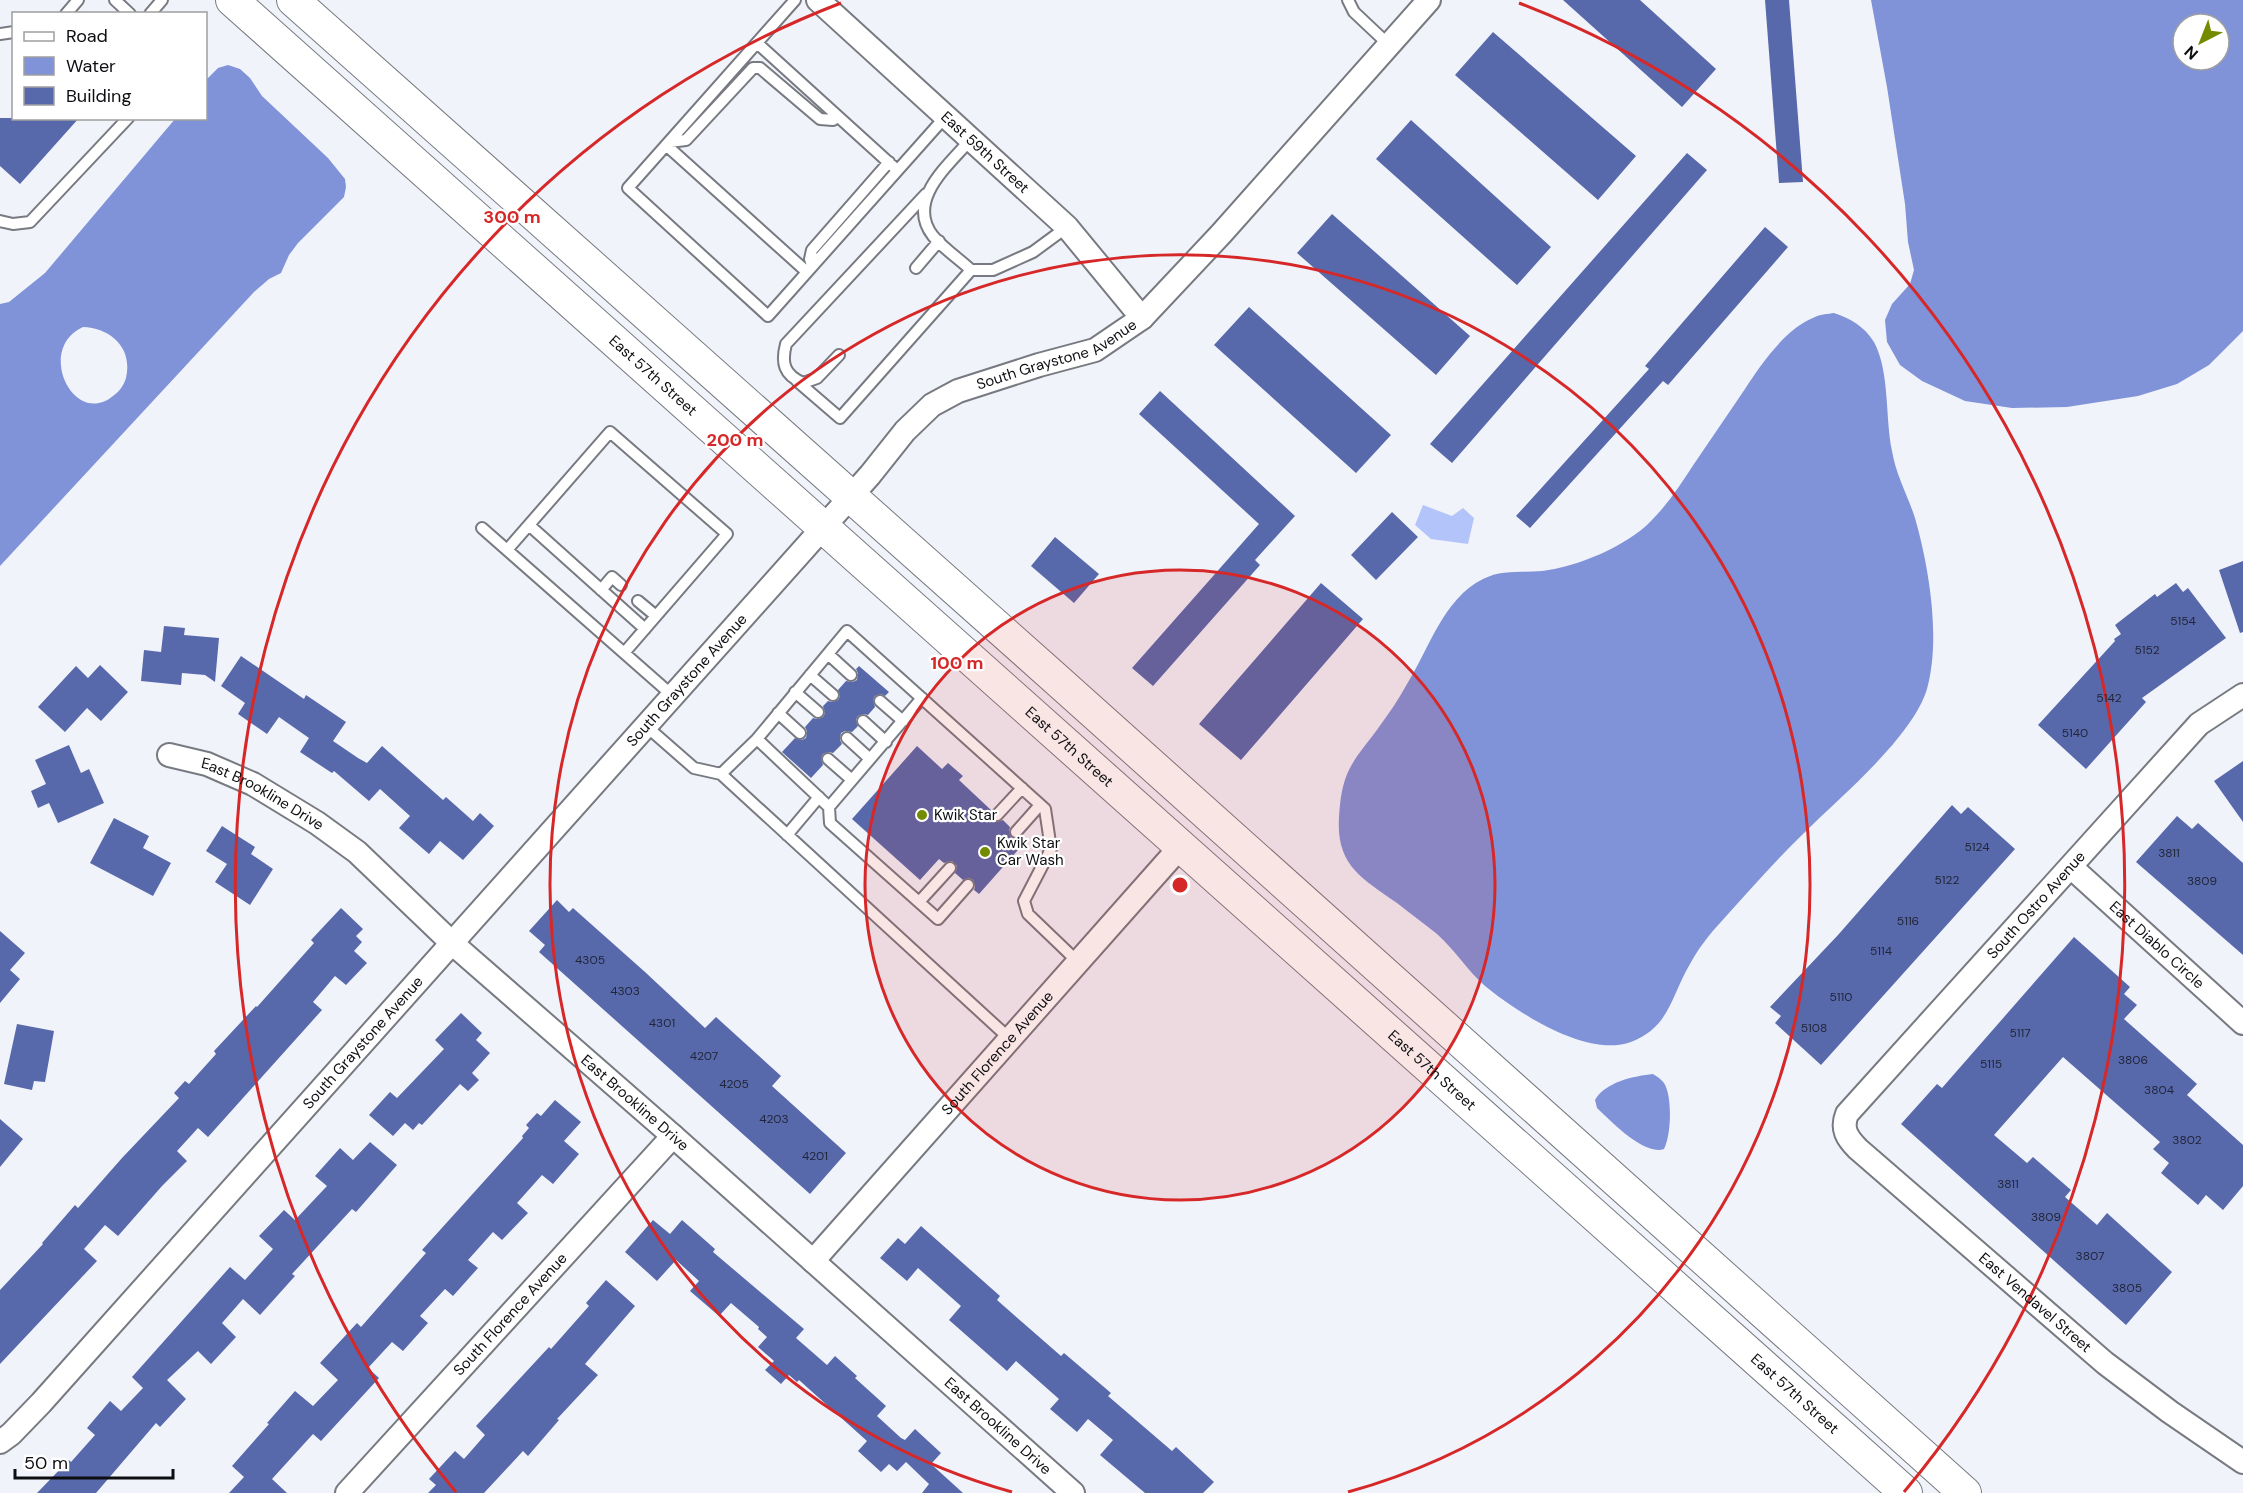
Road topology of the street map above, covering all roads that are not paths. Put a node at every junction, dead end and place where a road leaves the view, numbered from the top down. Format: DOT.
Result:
graph roads {
  1 [pos="78,0"];
  2 [pos="115,0"];
  3 [pos="162,0"];
  4 [pos="232,0"];
  5 [pos="292,0"];
  6 [pos="795,0"];
  7 [pos="818,0"];
  8 [pos="1348,0"];
  9 [pos="1429,0"];
  10 [pos="68,12"];
  11 [pos="128,12"];
  12 [pos="152,12"];
  13 [pos="757,43"];
  14 [pos="1389,45"];
  15 [pos="945,116"];
  16 [pos="838,117"];
  17 [pos="126,120"];
  18 [pos="971,139"];
  19 [pos="668,143"];
  20 [pos="893,166"];
  21 [pos="926,194"];
  22 [pos="0,221"];
  23 [pos="1067,227"];
  24 [pos="939,241"];
  25 [pos="916,268"];
  26 [pos="810,269"];
  27 [pos="971,270"];
  28 [pos="1142,318"];
  29 [pos="839,354"];
  30 [pos="795,380"];
  31 [pos="850,497"];
  32 [pos="529,525"];
  33 [pos="482,528"];
  34 [pos="824,528"];
  35 [pos="507,550"];
  36 [pos="621,585"];
  37 [pos="601,590"];
  38 [pos="638,601"];
  39 [pos="656,616"];
  40 [pos="645,629"];
  41 [pos="624,653"];
  42 [pos="828,654"];
  43 [pos="810,675"];
  44 [pos="851,675"];
  45 [pos="795,692"];
  46 [pos="833,695"];
  47 [pos="2243,695"];
  48 [pos="673,696"];
  49 [pos="922,698"];
  50 [pos="880,701"];
  51 [pos="818,712"];
  52 [pos="778,713"];
  53 [pos="863,721"];
  54 [pos="903,721"];
  55 [pos="646,726"];
  56 [pos="800,733"];
  57 [pos="847,738"];
  58 [pos="757,739"];
  59 [pos="886,742"];
  60 [pos="170,755"];
  61 [pos="828,759"];
  62 [pos="870,759"];
  63 [pos="721,774"];
  64 [pos="852,780"];
  65 [pos="1022,788"];
  66 [pos="819,797"];
  67 [pos="1040,805"];
  68 [pos="829,807"];
  69 [pos="997,815"];
  70 [pos="1016,832"];
  71 [pos="787,835"];
  72 [pos="1181,846"];
  73 [pos="2071,867"];
  74 [pos="950,868"];
  75 [pos="968,885"];
  76 [pos="919,902"];
  77 [pos="453,944"];
  78 [pos="1078,962"];
  79 [pos="2243,1023"];
  80 [pos="1010,1039"];
  81 [pos="1844,1127"];
  82 [pos="673,1137"];
  83 [pos="813,1261"];
  84 [pos="0,1442"];
  85 [pos="2243,1462"];
  86 [pos="347,1493"];
  87 [pos="1073,1493"];
  88 [pos="1906,1493"];
  89 [pos="1965,1493"];
  1 -- 10 [label="lane"];
  2 -- 11 [label="lane"];
  3 -- 12 [label="lane"];
  4 -- 34 [label="main road, East 57th Street"];
  5 -- 31 [label="main road"];
  6 -- 13 [label="lane"];
  7 -- 15 [label="street, East 59th Street"];
  8 -- 14 [label="lane"];
  9 -- 14 [label="street, South Graystone Avenue"];
  13 -- 16 [label="lane"];
  13 -- 19 [label="lane"];
  14 -- 28 [label="street, South Graystone Avenue"];
  15 -- 18 [label="street, East 59th Street"];
  15 -- 20 [label="lane"];
  16 -- 19 [label="lane"];
  16 -- 20 [label="lane"];
  17 -- 22 [label="lane"];
  18 -- 21 [label="lane"];
  18 -- 23 [label="street, East 59th Street"];
  19 -- 26 [label="lane"];
  19 -- 26 [label="lane"];
  20 -- 26 [label="lane"];
  21 -- 24 [label="lane"];
  21 -- 30 [label="lane"];
  23 -- 27 [label="lane"];
  23 -- 28 [label="street, East 59th Street"];
  24 -- 25 [label="lane"];
  24 -- 27 [label="lane"];
  27 -- 30 [label="lane"];
  28 -- 31 [label="street, South Graystone Avenue"];
  29 -- 30 [label="lane"];
  31 -- 34 [label="street, South Graystone Avenue"];
  31 -- 89 [label="main road"];
  32 -- 35 [label="lane"];
  32 -- 37 [label="lane"];
  32 -- 39 [label="lane"];
  33 -- 35 [label="lane"];
  34 -- 48 [label="street, South Graystone Avenue"];
  34 -- 72 [label="main road, East 57th Street"];
  35 -- 41 [label="lane"];
  36 -- 37 [label="lane"];
  37 -- 40 [label="lane"];
  38 -- 39 [label="lane"];
  39 -- 40 [label="lane"];
  40 -- 41 [label="lane"];
  41 -- 48 [label="lane"];
  42 -- 43 [label="lane"];
  42 -- 44 [label="lane"];
  42 -- 49 [label="lane"];
  43 -- 45 [label="lane"];
  43 -- 46 [label="lane"];
  45 -- 51 [label="lane"];
  45 -- 52 [label="lane"];
  47 -- 73 [label="street, South Ostro Avenue"];
  48 -- 55 [label="street, South Graystone Avenue"];
  49 -- 54 [label="lane"];
  49 -- 65 [label="lane"];
  50 -- 54 [label="lane"];
  52 -- 56 [label="lane"];
  52 -- 58 [label="lane"];
  53 -- 59 [label="lane"];
  54 -- 59 [label="lane"];
  55 -- 63 [label="lane"];
  55 -- 77 [label="street, South Graystone Avenue"];
  57 -- 62 [label="lane"];
  58 -- 63 [label="lane"];
  58 -- 66 [label="lane"];
  59 -- 62 [label="lane"];
  60 -- 77 [label="street, East Brookline Drive"];
  61 -- 64 [label="lane"];
  62 -- 64 [label="lane"];
  63 -- 71 [label="lane"];
  64 -- 68 [label="lane"];
  65 -- 67 [label="lane"];
  65 -- 69 [label="lane"];
  66 -- 68 [label="lane"];
  66 -- 71 [label="lane"];
  67 -- 70 [label="lane"];
  67 -- 78 [label="lane"];
  68 -- 76 [label="lane"];
  71 -- 80 [label="lane"];
  72 -- 78 [label="street, South Florence Avenue"];
  72 -- 88 [label="main road, East 57th Street"];
  73 -- 79 [label="street, East Diablo Circle"];
  73 -- 81 [label="street, South Ostro Avenue"];
  74 -- 76 [label="lane"];
  75 -- 76 [label="lane"];
  77 -- 82 [label="street, East Brookline Drive"];
  77 -- 84 [label="street, South Graystone Avenue"];
  78 -- 80 [label="street, South Florence Avenue"];
  80 -- 83 [label="street, South Florence Avenue"];
  81 -- 85 [label="street, East Vendavel Street"];
  82 -- 83 [label="street, East Brookline Drive"];
  82 -- 86 [label="street, South Florence Avenue"];
  83 -- 87 [label="street, East Brookline Drive"];
}
